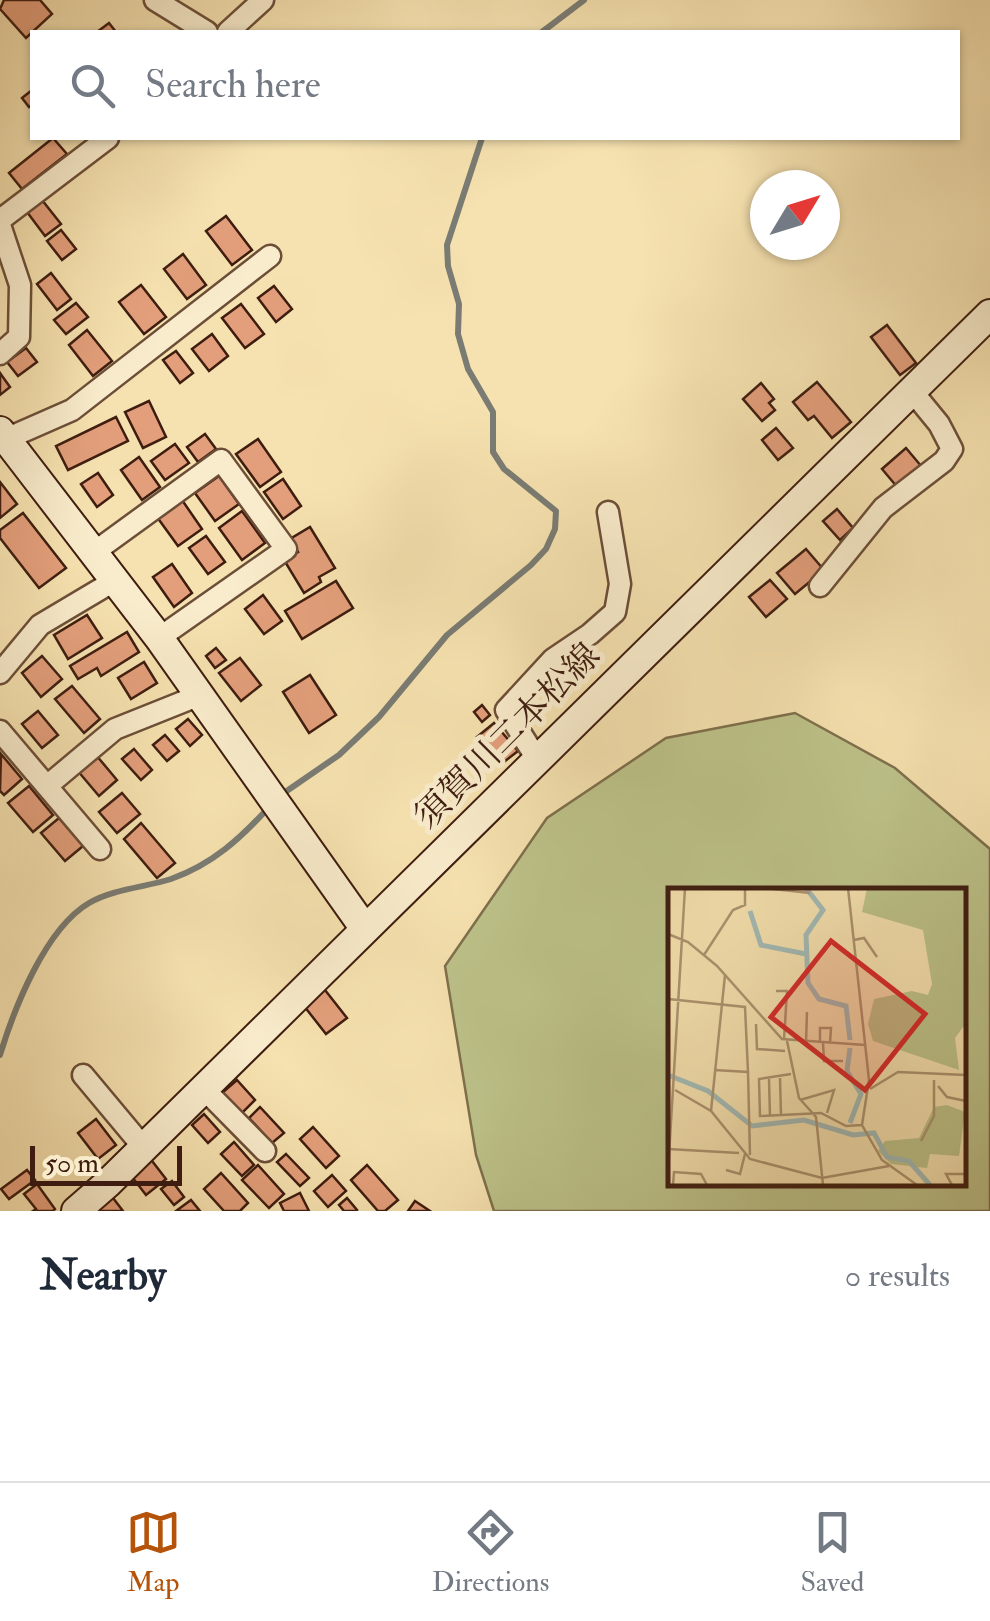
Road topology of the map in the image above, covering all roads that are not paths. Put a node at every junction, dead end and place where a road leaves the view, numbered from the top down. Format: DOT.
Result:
graph roads {
  1 [pos="154,0"];
  2 [pos="263,0"];
  3 [pos="205,30"];
  4 [pos="230,30"];
  5 [pos="105,140"];
  6 [pos="0,222"];
  7 [pos="270,256"];
  8 [pos="990,314"];
  9 [pos="0,354"];
  10 [pos="912,390"];
  11 [pos="3,435"];
  12 [pos="608,512"];
  13 [pos="93,553"];
  14 [pos="114,581"];
  15 [pos="820,586"];
  16 [pos="159,638"];
  17 [pos="0,674"];
  18 [pos="200,695"];
  19 [pos="0,731"];
  20 [pos="538,759"];
  21 [pos="48,786"];
  22 [pos="100,848"];
  23 [pos="365,929"];
  24 [pos="84,1075"];
  25 [pos="204,1089"];
  26 [pos="144,1148"];
  27 [pos="265,1151"];
  28 [pos="76,1211"];
  1 -- 3 [label="street"];
  2 -- 4 [label="street"];
  5 -- 6 [label="street"];
  6 -- 9 [label="street"];
  7 -- 11 [label="street"];
  8 -- 10 [label="main road, 須賀川二本松線"];
  10 -- 15 [label="street"];
  10 -- 20 [label="main road, 須賀川二本松線"];
  11 -- 13 [label="main road"];
  12 -- 20 [label="street"];
  13 -- 14 [label="main road"];
  13 -- 16 [label="street"];
  14 -- 16 [label="main road"];
  14 -- 17 [label="street"];
  16 -- 18 [label="main road"];
  18 -- 21 [label="street"];
  18 -- 23 [label="main road"];
  19 -- 21 [label="street"];
  20 -- 23 [label="main road, 須賀川二本松線"];
  21 -- 22 [label="street"];
  23 -- 25 [label="main road, 須賀川二本松線"];
  24 -- 26 [label="street"];
  25 -- 26 [label="main road, 須賀川二本松線"];
  25 -- 27 [label="street"];
  26 -- 28 [label="main road, 須賀川二本松線"];
}
